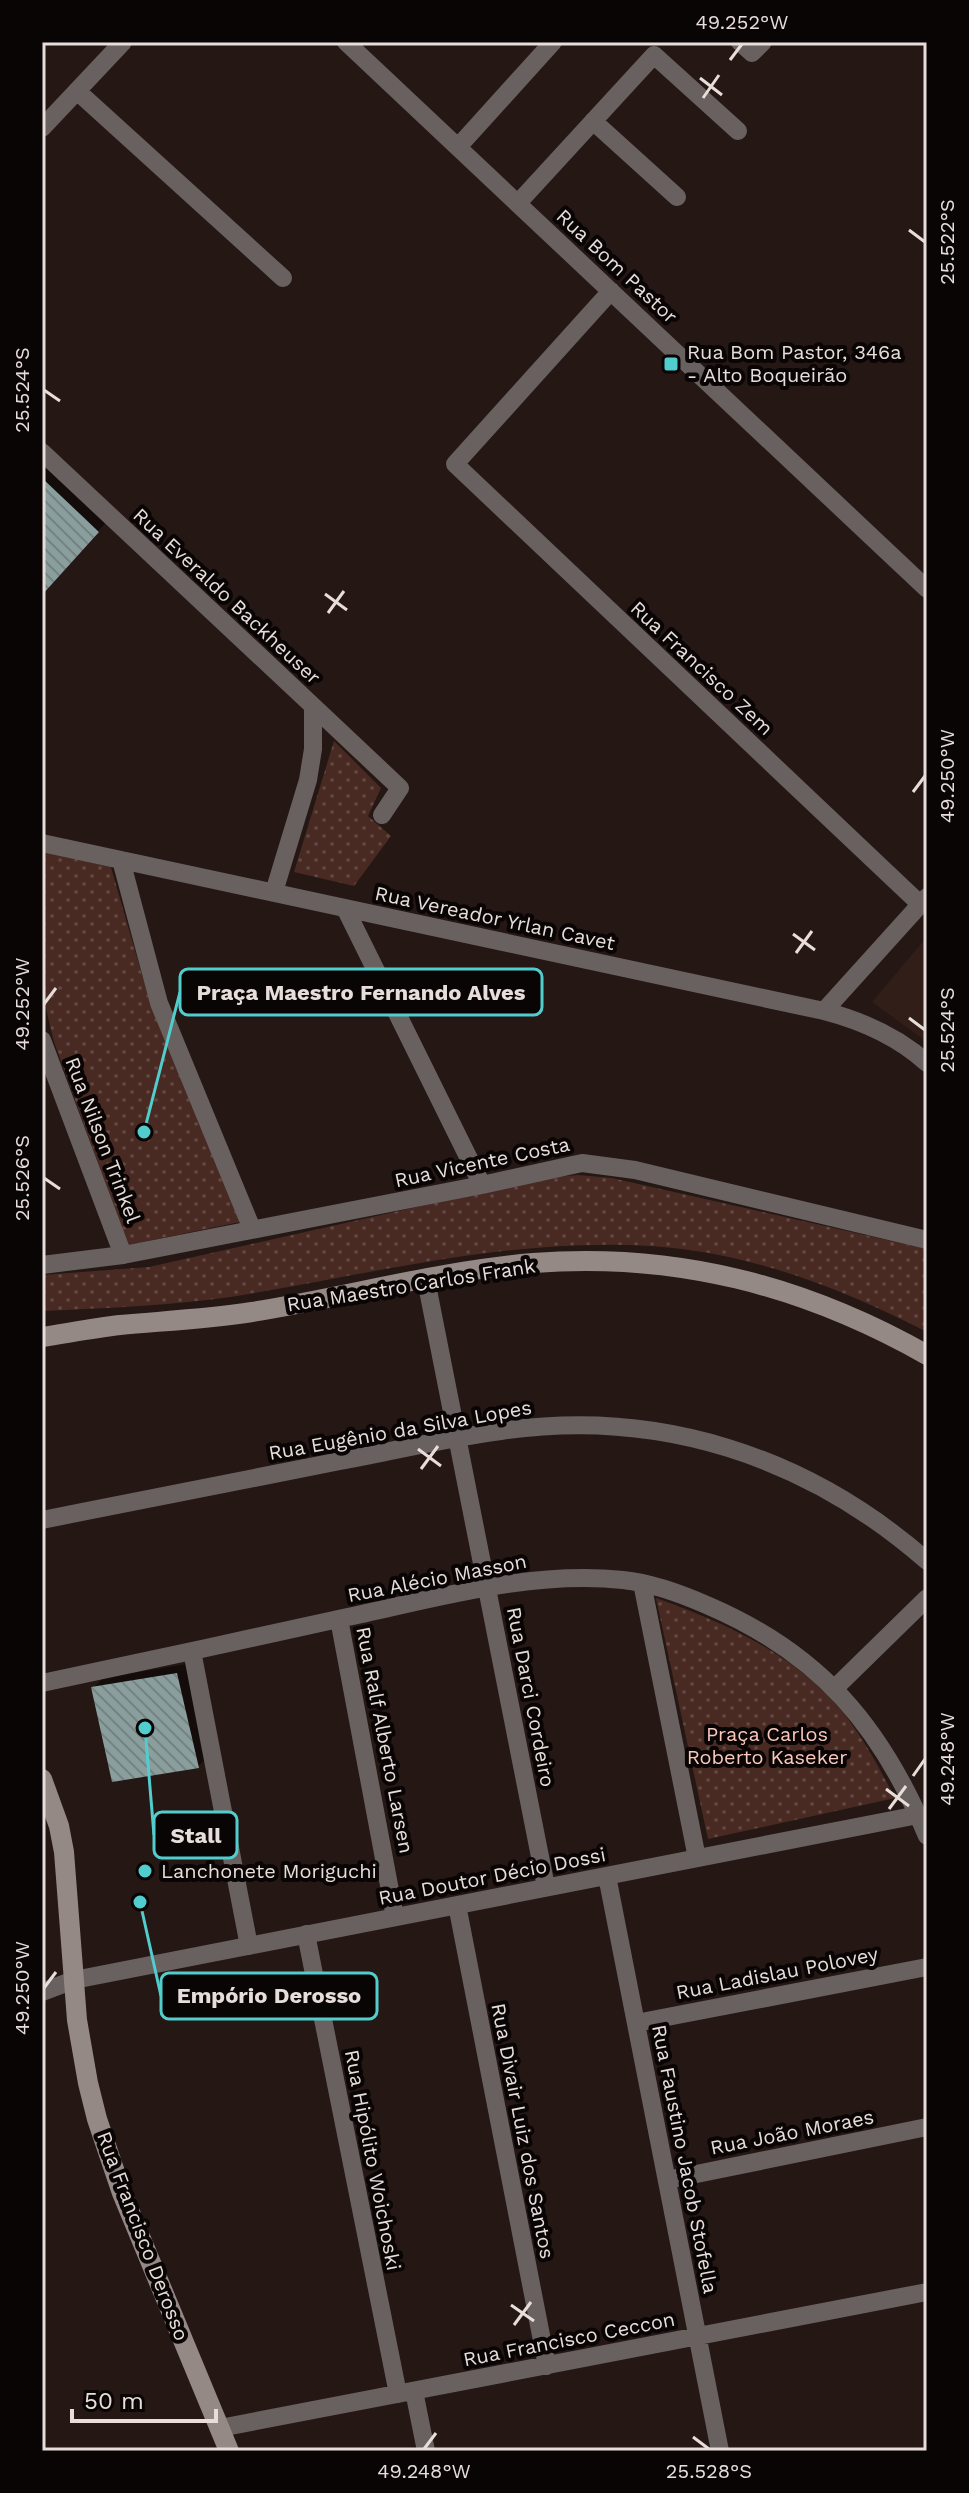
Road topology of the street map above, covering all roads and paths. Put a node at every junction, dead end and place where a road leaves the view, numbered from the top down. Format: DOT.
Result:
graph roads {
  1 [pos="123,42"];
  2 [pos="346,42"];
  3 [pos="553,42"];
  4 [pos="740,42"];
  5 [pos="763,42"];
  6 [pos="77,91"];
  7 [pos="593,121"];
  8 [pos="42,128"];
  9 [pos="738,131"];
  10 [pos="458,147"];
  11 [pos="677,197"];
  12 [pos="518,203"];
  13 [pos="283,278"];
  14 [pos="611,291"];
  15 [pos="42,452"];
  16 [pos="927,589"];
  17 [pos="313,706"];
  18 [pos="382,815"];
  19 [pos="42,843"];
  20 [pos="121,860"];
  21 [pos="274,892"];
  22 [pos="924,900"];
  23 [pos="345,908"];
  24 [pos="824,1011"];
  25 [pos="43,1044"];
  26 [pos="927,1063"];
  27 [pos="482,1185"];
  28 [pos="252,1229"];
  29 [pos="927,1240"];
  30 [pos="123,1255"];
  31 [pos="42,1265"];
  32 [pos="426,1280"];
  33 [pos="42,1322"];
  34 [pos="119,1325"];
  35 [pos="42,1337"];
  36 [pos="927,1355"];
  37 [pos="457,1438"];
  38 [pos="42,1520"];
  39 [pos="927,1561"];
  40 [pos="642,1583"];
  41 [pos="487,1587"];
  42 [pos="927,1598"];
  43 [pos="339,1619"];
  44 [pos="192,1651"];
  45 [pos="42,1683"];
  46 [pos="835,1688"];
  47 [pos="42,1779"];
  48 [pos="918,1815"];
  49 [pos="927,1836"];
  50 [pos="697,1858"];
  51 [pos="607,1876"];
  52 [pos="546,1887"];
  53 [pos="457,1905"];
  54 [pos="395,1917"];
  55 [pos="306,1934"];
  56 [pos="249,1946"];
  57 [pos="927,1967"];
  58 [pos="74,1980"];
  59 [pos="42,1992"];
  60 [pos="636,2023"];
  61 [pos="927,2127"];
  62 [pos="667,2180"];
  63 [pos="927,2292"];
  64 [pos="698,2336"];
  65 [pos="547,2366"];
  66 [pos="406,2393"];
  67 [pos="220,2428"];
  68 [pos="229,2451"];
  69 [pos="426,2451"];
  70 [pos="720,2451"];
  1 -- 6 [label="street"];
  2 -- 10 [label="street, Rua Bom Pastor"];
  3 -- 10 [label="street"];
  4 -- 5 [label="street"];
  6 -- 8 [label="street"];
  6 -- 13 [label="street"];
  7 -- 9 [label="street"];
  7 -- 11 [label="street"];
  7 -- 12 [label="street"];
  10 -- 12 [label="street, Rua Bom Pastor"];
  12 -- 14 [label="street, Rua Bom Pastor"];
  14 -- 16 [label="street, Rua Bom Pastor"];
  14 -- 22 [label="street, Rua Francisco Zem"];
  15 -- 17 [label="street, Rua Everaldo Backheuser"];
  17 -- 18 [label="street"];
  17 -- 21 [label="street, Rua Everaldo Backheuser"];
  19 -- 20 [label="street, Rua Vereador Yrlan Cavet"];
  20 -- 21 [label="street, Rua Vereador Yrlan Cavet"];
  20 -- 28 [label="street"];
  21 -- 23 [label="street, Rua Vereador Yrlan Cavet"];
  22 -- 24 [label="street"];
  23 -- 24 [label="street, Rua Vereador Yrlan Cavet"];
  23 -- 27 [label="street"];
  24 -- 26 [label="street, Rua Vereador Yrlan Cavet"];
  25 -- 30 [label="street, Rua Nilson Trinkel"];
  27 -- 28 [label="street, Rua Vicente Costa"];
  27 -- 29 [label="street, Rua Vicente Costa"];
  28 -- 30 [label="street, Rua Vicente Costa"];
  30 -- 31 [label="street, Rua Vicente Costa"];
  32 -- 34 [label="main road, Rua Maestro Carlos Frank"];
  32 -- 36 [label="main road, Rua Maestro Carlos Frank"];
  32 -- 37 [label="street, Rua Darci Cordeiro"];
  33 -- 34 [label="main road, Rua Maestro Carlos Frank"];
  34 -- 35 [label="main road, Rua Maestro Carlos Frank"];
  37 -- 38 [label="street, Rua Eugênio da Silva Lopes"];
  37 -- 39 [label="street, Rua Eugênio da Silva Lopes"];
  37 -- 41 [label="street, Rua Darci Cordeiro"];
  40 -- 41 [label="street, Rua Alécio Masson"];
  40 -- 46 [label="street, Rua Alécio Masson"];
  40 -- 50 [label="street"];
  41 -- 43 [label="street, Rua Alécio Masson"];
  41 -- 52 [label="street, Rua Darci Cordeiro"];
  42 -- 46 [label="street"];
  43 -- 44 [label="street, Rua Alécio Masson"];
  43 -- 54 [label="street, Rua Ralf Alberto Larsen"];
  44 -- 45 [label="street, Rua Alécio Masson"];
  44 -- 56 [label="street"];
  46 -- 48 [label="street, Rua Alécio Masson"];
  47 -- 58 [label="main road, Rua Francisco Derosso"];
  48 -- 49 [label="street, Rua Alécio Masson"];
  48 -- 50 [label="street, Rua Doutor Décio Dossi"];
  50 -- 51 [label="street, Rua Doutor Décio Dossi"];
  51 -- 52 [label="street, Rua Doutor Décio Dossi"];
  51 -- 60 [label="street, Rua Faustino Jacob Stofella"];
  52 -- 53 [label="street, Rua Doutor Décio Dossi"];
  53 -- 54 [label="street, Rua Doutor Décio Dossi"];
  53 -- 65 [label="street, Rua Divair Luiz dos Santos"];
  54 -- 55 [label="street, Rua Doutor Décio Dossi"];
  55 -- 56 [label="street, Rua Doutor Décio Dossi"];
  55 -- 66 [label="street, Rua Hipólito Woichoski"];
  56 -- 58 [label="street, Rua Doutor Décio Dossi"];
  57 -- 60 [label="street, Rua Ladislau Polovey"];
  58 -- 59 [label="street, Rua Doutor Décio Dossi"];
  58 -- 67 [label="main road, Rua Francisco Derosso"];
  60 -- 62 [label="street, Rua Faustino Jacob Stofella"];
  61 -- 62 [label="street, Rua João Moraes"];
  62 -- 64 [label="street, Rua Faustino Jacob Stofella"];
  63 -- 64 [label="street, Rua Francisco Ceccon"];
  64 -- 65 [label="street, Rua Francisco Ceccon"];
  64 -- 70 [label="street, Rua Faustino Jacob Stofella"];
  65 -- 66 [label="street, Rua Francisco Ceccon"];
  66 -- 67 [label="street, Rua Francisco Ceccon"];
  66 -- 69 [label="street, Rua Hipólito Woichoski"];
  67 -- 68 [label="main road, Rua Francisco Derosso"];
}
